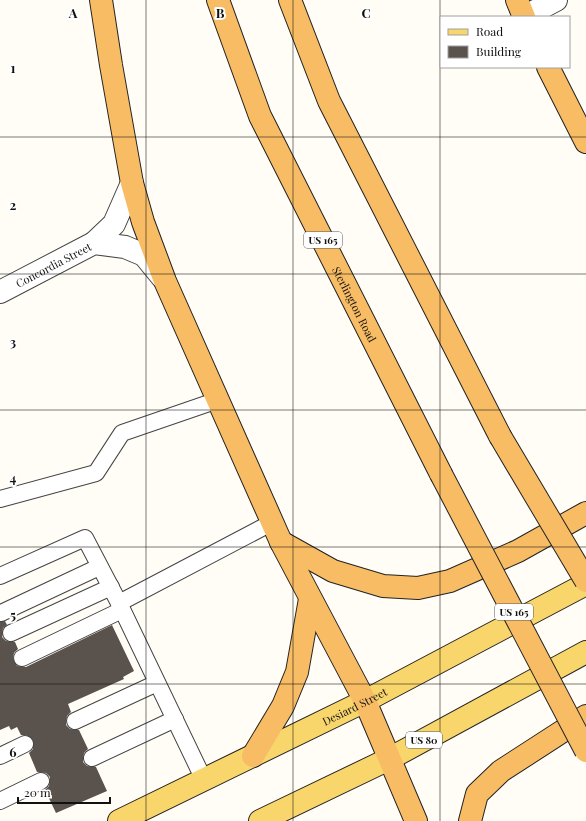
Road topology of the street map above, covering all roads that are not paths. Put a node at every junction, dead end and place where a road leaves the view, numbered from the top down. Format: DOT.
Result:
graph roads {
  1 [pos="101,0"];
  2 [pos="218,0"];
  3 [pos="290,0"];
  4 [pos="516,0"];
  5 [pos="556,0"];
  6 [pos="524,16"];
  7 [pos="526,16"];
  8 [pos="549,68"];
  9 [pos="586,142"];
  10 [pos="132,183"];
  11 [pos="94,243"];
  12 [pos="165,281"];
  13 [pos="0,292"];
  14 [pos="218,400"];
  15 [pos="0,499"];
  16 [pos="586,513"];
  17 [pos="273,522"];
  18 [pos="281,542"];
  19 [pos="99,567"];
  20 [pos="0,576"];
  21 [pos="586,583"];
  22 [pos="110,587"];
  23 [pos="310,599"];
  24 [pos="120,606"];
  25 [pos="2,613"];
  26 [pos="11,633"];
  27 [pos="586,652"];
  28 [pos="22,658"];
  29 [pos="157,683"];
  30 [pos="365,701"];
  31 [pos="586,716"];
  32 [pos="175,719"];
  33 [pos="75,721"];
  34 [pos="24,744"];
  35 [pos="586,751"];
  36 [pos="0,756"];
  37 [pos="252,756"];
  38 [pos="92,758"];
  39 [pos="389,759"];
  40 [pos="204,780"];
  41 [pos="42,781"];
  42 [pos="0,801"];
  43 [pos="119,821"];
  44 [pos="260,821"];
  45 [pos="416,821"];
  46 [pos="470,821"];
  1 -- 10 [label="highway"];
  2 -- 35 [label="highway, Sterlington Road / US 165, bridge"];
  3 -- 21 [label="highway, bridge"];
  4 -- 6 [label="highway"];
  5 -- 7 [label="street"];
  8 -- 9 [label="highway"];
  10 -- 11 [label="street"];
  10 -- 12 [label="highway"];
  11 -- 12 [label="street, Concordia Street"];
  11 -- 13 [label="street, Concordia Street"];
  12 -- 14 [label="highway"];
  14 -- 15 [label="lane"];
  14 -- 17 [label="highway"];
  16 -- 18 [label="highway"];
  17 -- 18 [label="highway"];
  17 -- 24 [label="lane"];
  18 -- 23 [label="highway"];
  19 -- 20 [label="lane"];
  19 -- 22 [label="lane"];
  19 -- 25 [label="lane"];
  21 -- 30 [label="main road, Desiard Street"];
  22 -- 24 [label="lane"];
  22 -- 26 [label="lane"];
  23 -- 30 [label="highway"];
  23 -- 37 [label="highway"];
  24 -- 28 [label="lane"];
  24 -- 29 [label="lane"];
  27 -- 39 [label="main road, US 80"];
  29 -- 32 [label="lane"];
  29 -- 33 [label="lane"];
  30 -- 37 [label="main road, Desiard Street"];
  30 -- 39 [label="highway"];
  31 -- 46 [label="highway"];
  32 -- 38 [label="lane"];
  32 -- 40 [label="lane"];
  34 -- 36 [label="lane"];
  37 -- 40 [label="main road, Desiard Street"];
  39 -- 44 [label="main road, US 80"];
  39 -- 45 [label="highway"];
  40 -- 43 [label="main road, Desiard Street"];
  41 -- 42 [label="lane"];
}
